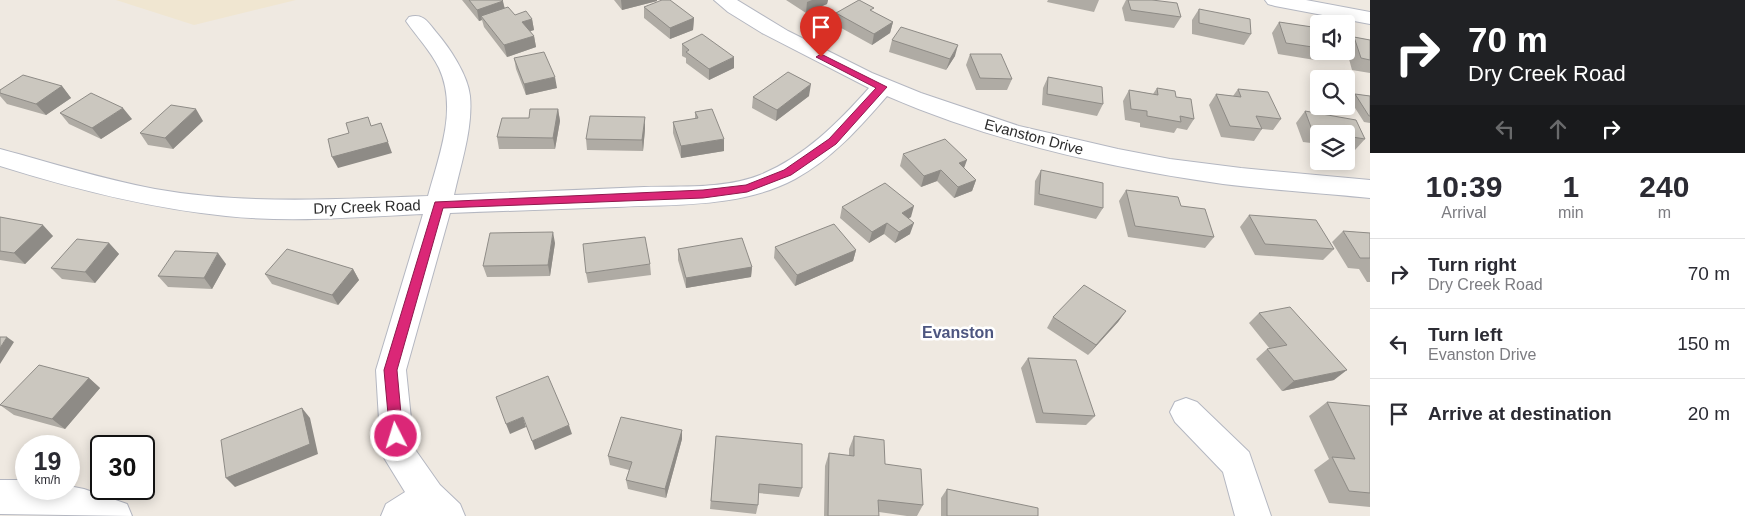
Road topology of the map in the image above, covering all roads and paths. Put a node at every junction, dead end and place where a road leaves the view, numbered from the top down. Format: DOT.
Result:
graph roads {
  1 [pos="724,0"];
  2 [pos="1275,0"];
  3 [pos="1370,18"];
  4 [pos="416,21"];
  5 [pos="882,87"];
  6 [pos="0,157"];
  7 [pos="1370,189"];
  8 [pos="439,204"];
  9 [pos="1186,412"];
  10 [pos="0,497"];
  11 [pos="437,506"];
  12 [pos="114,516"];
  13 [pos="400,516"];
  14 [pos="1253,516"];
  1 -- 5 [label="street, Evanston Drive"];
  2 -- 3 [label="street"];
  4 -- 8 [label="street"];
  5 -- 7 [label="street, Evanston Drive"];
  5 -- 8 [label="street, Dry Creek Road"];
  6 -- 8 [label="street, Dry Creek Road"];
  8 -- 11 [label="street"];
  9 -- 14 [label="street"];
  10 -- 12 [label="street"];
  11 -- 13 [label="street"];
}
